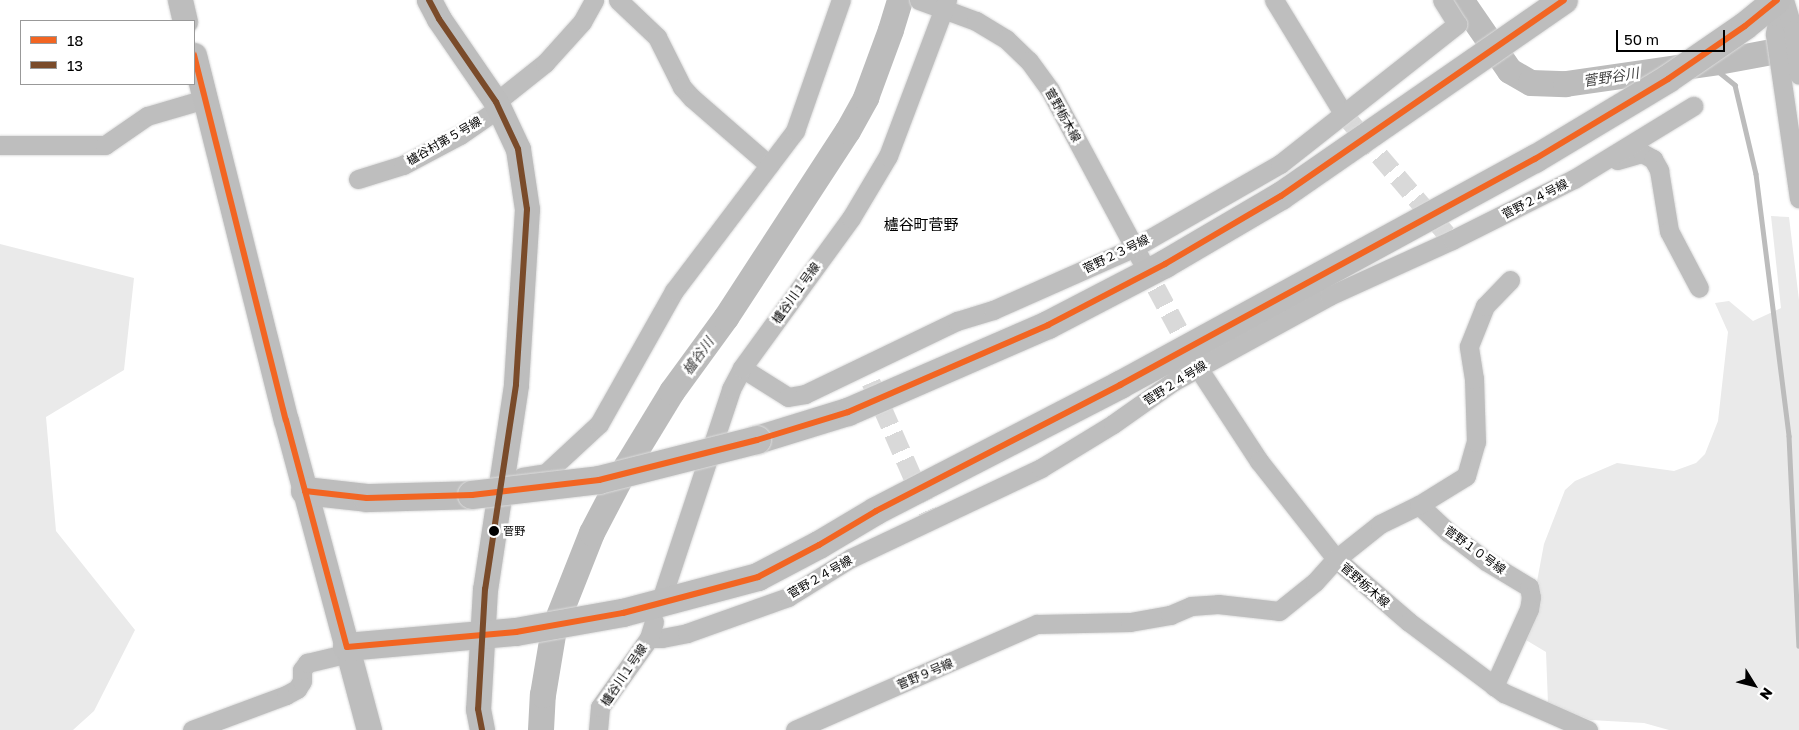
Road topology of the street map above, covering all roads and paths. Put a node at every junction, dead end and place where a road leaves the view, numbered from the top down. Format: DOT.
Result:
graph roads {
  1 [pos="180,0"];
  2 [pos="428,0"];
  3 [pos="594,0"];
  4 [pos="618,0"];
  5 [pos="841,0"];
  6 [pos="919,0"];
  7 [pos="1274,0"];
  8 [pos="1442,0"];
  9 [pos="1564,0"];
  10 [pos="1776,0"];
  11 [pos="1783,0"];
  12 [pos="946,4"];
  13 [pos="185,20"];
  14 [pos="195,59"];
  15 [pos="1792,70"];
  16 [pos="205,100"];
  17 [pos="497,105"];
  18 [pos="1693,106"];
  19 [pos="1343,113"];
  20 [pos="0,145"];
  21 [pos="769,165"];
  22 [pos="1592,168"];
  23 [pos="358,178"];
  24 [pos="1799,198"];
  25 [pos="1138,253"];
  26 [pos="1510,280"];
  27 [pos="1699,288"];
  28 [pos="742,368"];
  29 [pos="1202,374"];
  30 [pos="501,480"];
  31 [pos="305,491"];
  32 [pos="1419,505"];
  33 [pos="1336,559"];
  34 [pos="663,594"];
  35 [pos="651,630"];
  36 [pos="482,636"];
  37 [pos="348,650"];
  38 [pos="1494,686"];
  39 [pos="236,722"];
  40 [pos="192,730"];
  41 [pos="369,730"];
  42 [pos="482,730"];
  43 [pos="598,730"];
  44 [pos="795,730"];
  45 [pos="1588,730"];
  1 -- 13 [label="main road"];
  2 -- 17 [label="main road"];
  3 -- 17 [label="street, 櫨谷村第５号線"];
  4 -- 21 [label="street"];
  5 -- 21 [label="street"];
  6 -- 12 [label="street, 菅野栃木線"];
  7 -- 19 [label="street"];
  8 -- 19 [label="street, 菅野２３号線"];
  9 -- 31 [label="highway, bridge"];
  10 -- 36 [label="highway"];
  11 -- 15 [label="street"];
  12 -- 25 [label="street, 菅野栃木線"];
  12 -- 28 [label="street, 櫨谷川１号線"];
  14 -- 16 [label="main road"];
  15 -- 24 [label="street"];
  16 -- 20 [label="street"];
  16 -- 31 [label="main road"];
  17 -- 23 [label="street, 櫨谷村第５号線"];
  17 -- 30 [label="main road"];
  18 -- 22 [label="street, 菅野２４号線"];
  19 -- 25 [label="street, 菅野２３号線"];
  21 -- 30 [label="street"];
  22 -- 27 [label="street"];
  22 -- 35 [label="street, 菅野２４号線"];
  25 -- 28 [label="street, 菅野２３号線"];
  26 -- 32 [label="street"];
  28 -- 34 [label="street, 櫨谷川１号線"];
  29 -- 33 [label="street, 菅野栃木線"];
  30 -- 36 [label="main road"];
  31 -- 37 [label="main road"];
  32 -- 33 [label="street"];
  32 -- 38 [label="street, 菅野１０号線"];
  33 -- 38 [label="street, 菅野栃木線"];
  33 -- 44 [label="street, 菅野９号線"];
  35 -- 43 [label="street, 櫨谷川１号線"];
  36 -- 37 [label="highway"];
  36 -- 42 [label="main road"];
  37 -- 39 [label="street"];
  37 -- 41 [label="main road"];
  38 -- 45 [label="street, 菅野栃木線"];
  39 -- 40 [label="street"];
}
